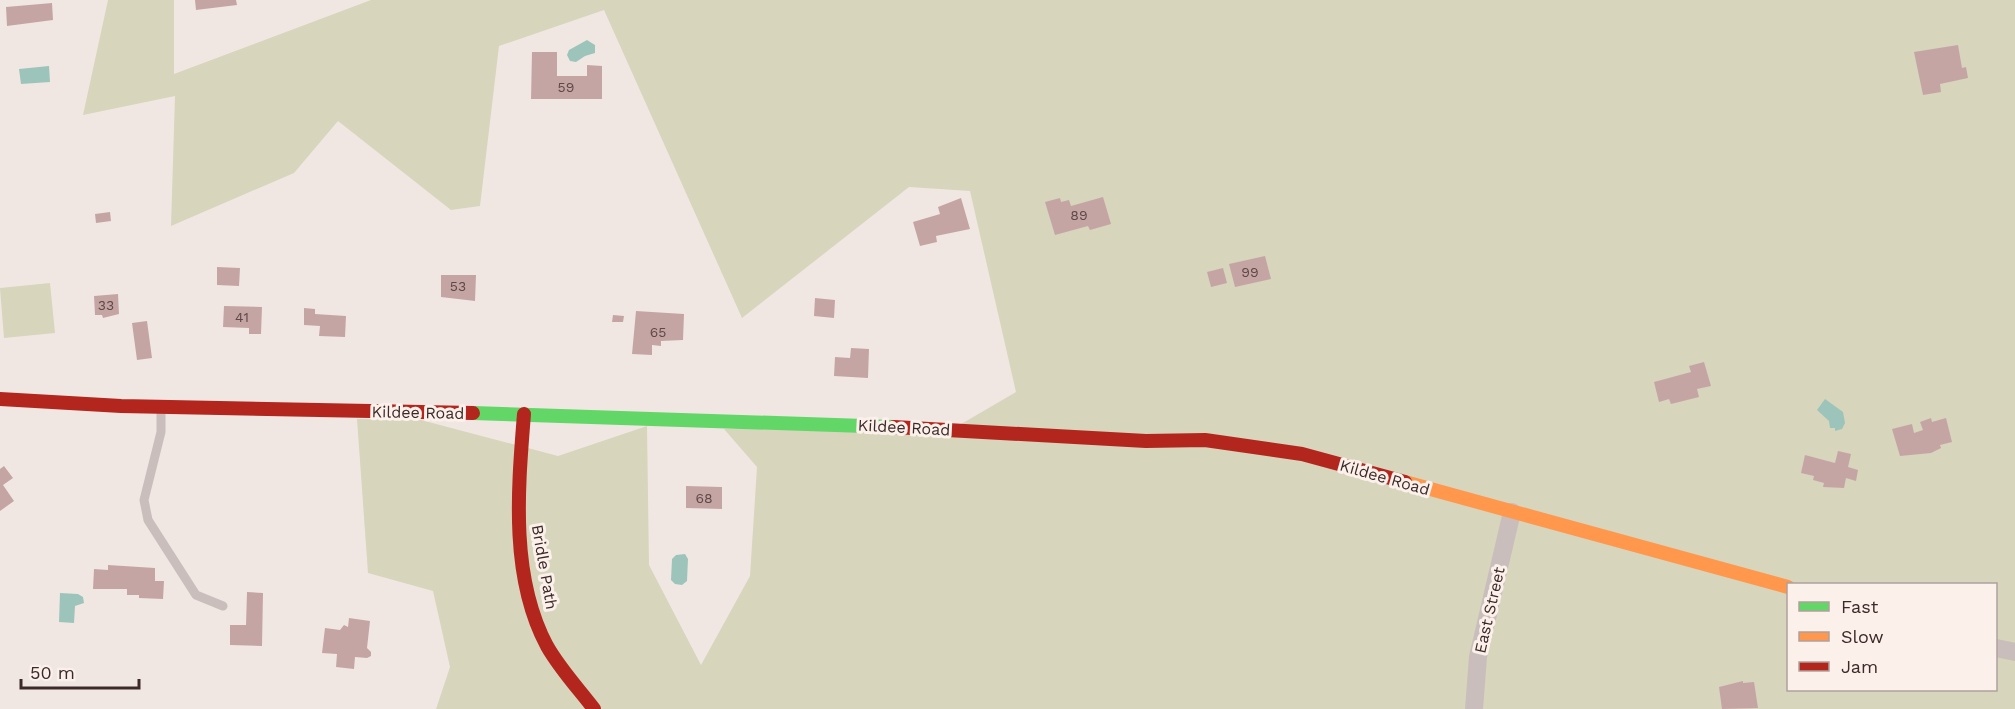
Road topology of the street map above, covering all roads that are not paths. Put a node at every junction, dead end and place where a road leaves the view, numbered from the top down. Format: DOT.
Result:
graph roads {
  1 [pos="0,399"];
  2 [pos="161,407"];
  3 [pos="524,414"];
  4 [pos="1512,512"];
  5 [pos="1787,587"];
  6 [pos="223,606"];
  7 [pos="1997,648"];
  8 [pos="2015,652"];
  9 [pos="594,709"];
  10 [pos="1474,709"];
  1 -- 2 [label="street, Kildee Road"];
  2 -- 3 [label="street, Kildee Road"];
  2 -- 6 [label="lane"];
  3 -- 4 [label="street, Kildee Road"];
  3 -- 9 [label="street, Bridle Path"];
  4 -- 5 [label="street, Kildee Road"];
  4 -- 10 [label="street, East Street"];
  7 -- 8 [label="street"];
}
